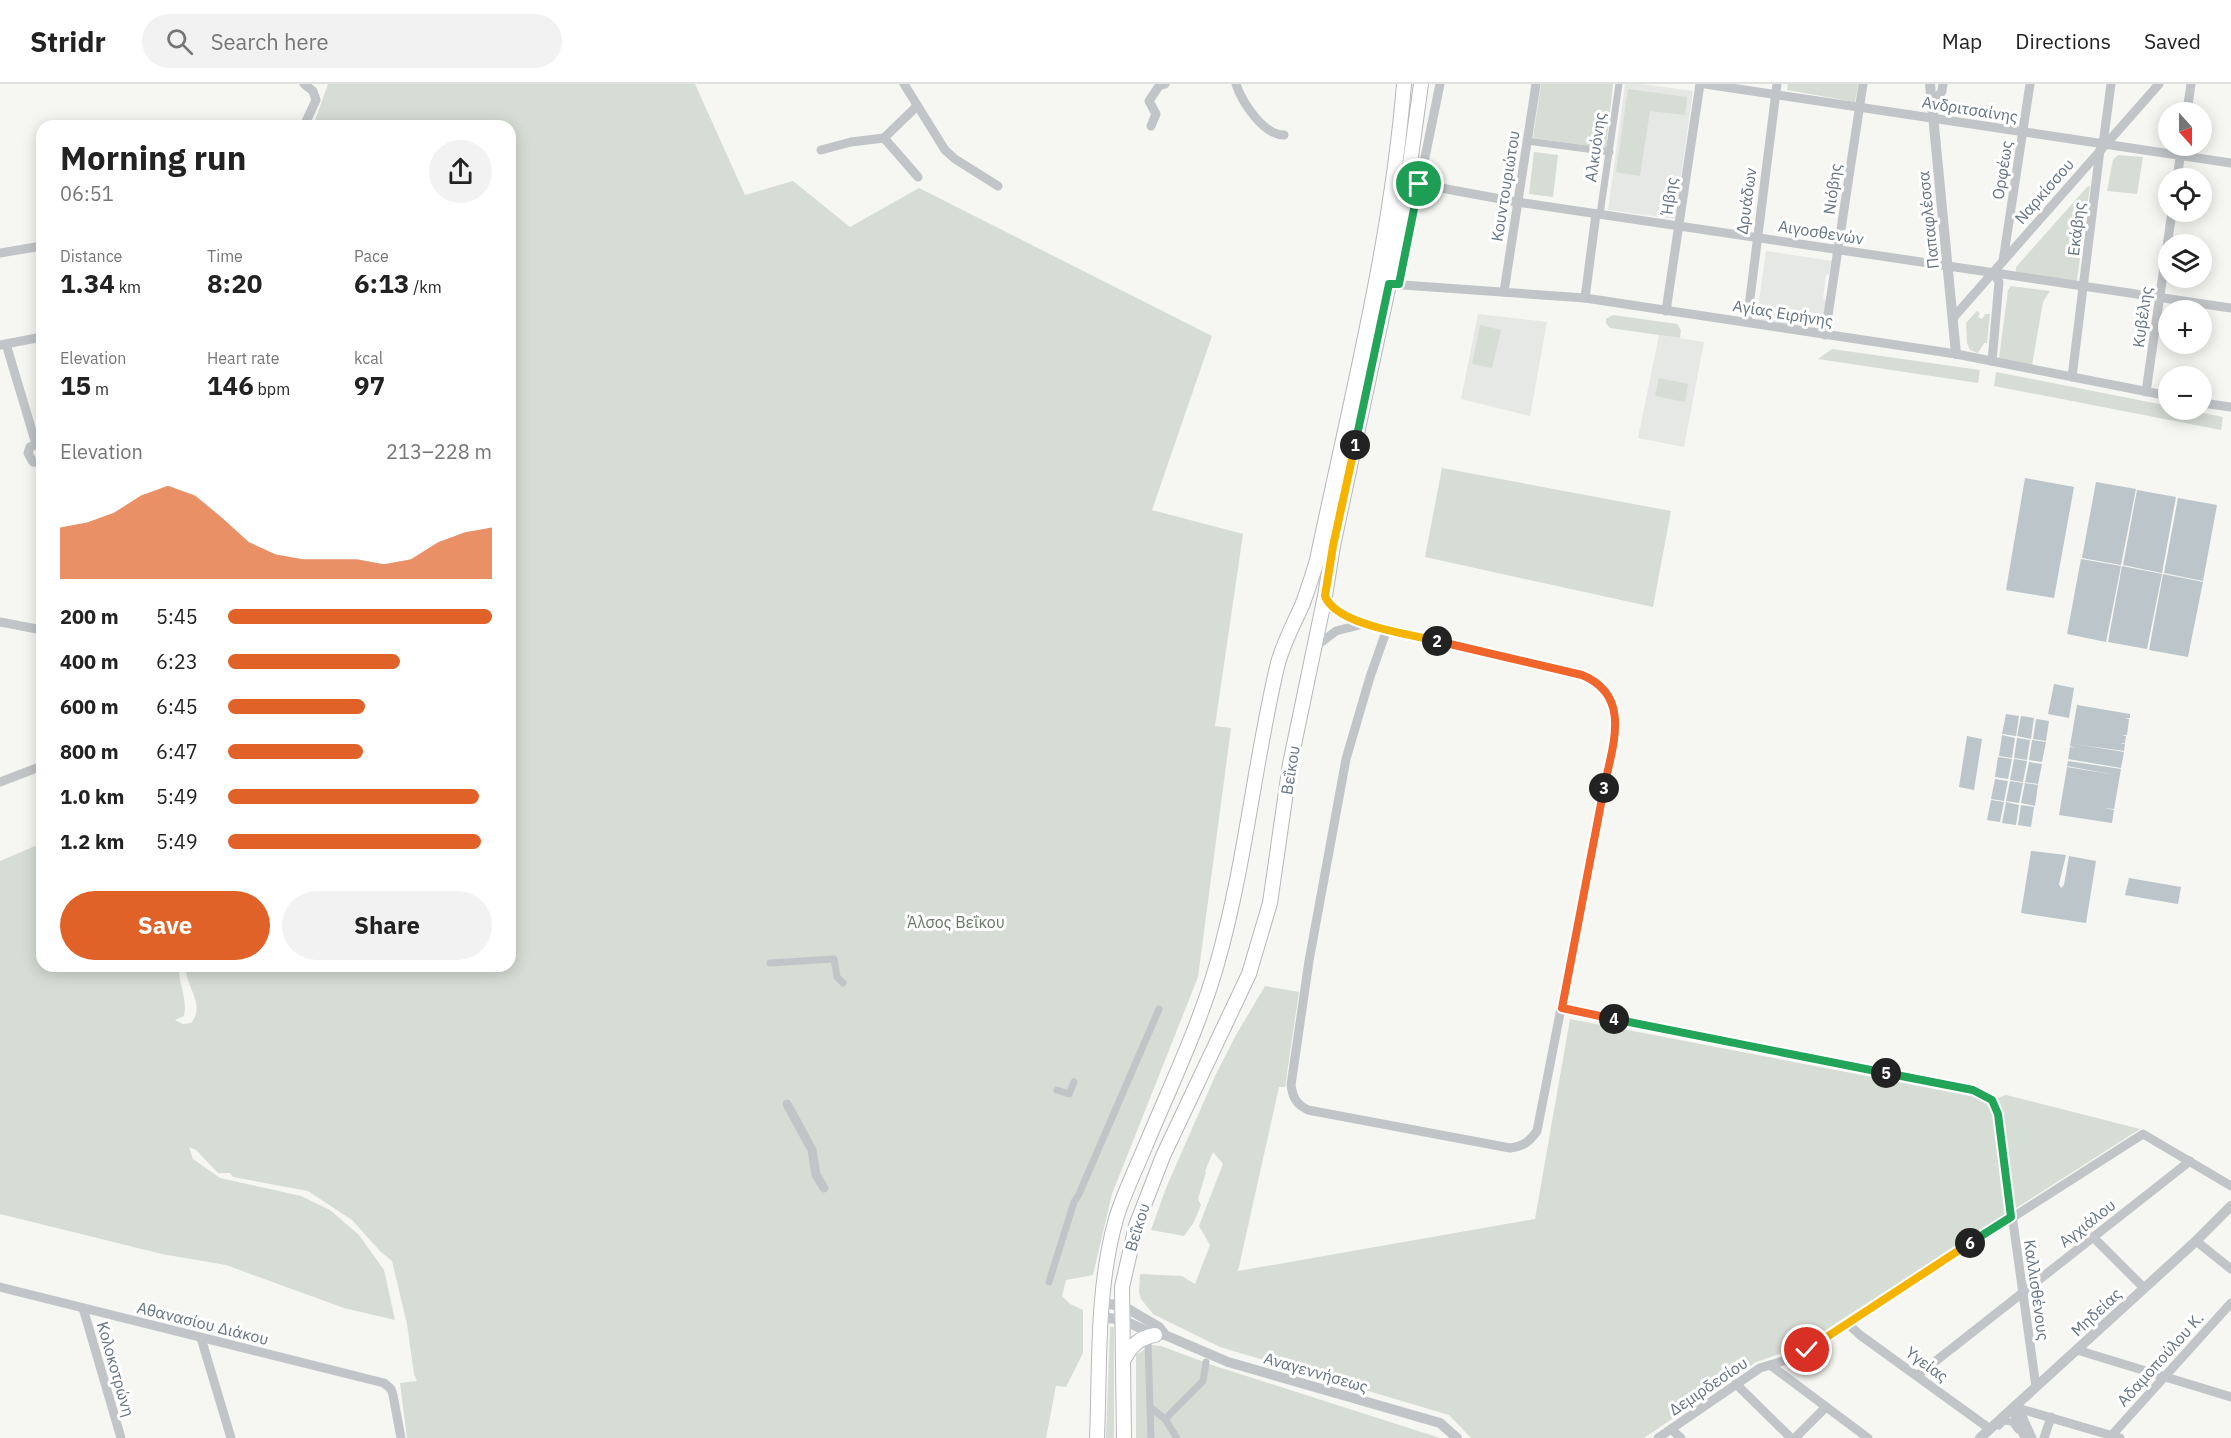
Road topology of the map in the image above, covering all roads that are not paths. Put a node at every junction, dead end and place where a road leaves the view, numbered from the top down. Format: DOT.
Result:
graph roads {
  1 [pos="904,84"];
  2 [pos="1165,84"];
  3 [pos="1236,84"];
  4 [pos="1404,84"];
  5 [pos="1421,84"];
  6 [pos="1440,84"];
  7 [pos="1536,84"];
  8 [pos="1619,84"];
  9 [pos="1703,84"];
  10 [pos="1777,84"];
  11 [pos="1863,84"];
  12 [pos="1930,84"];
  13 [pos="1943,84"];
  14 [pos="2030,84"];
  15 [pos="2111,84"];
  16 [pos="2159,84"];
  17 [pos="2191,84"];
  18 [pos="307,85"];
  19 [pos="1775,94"];
  20 [pos="2188,102"];
  21 [pos="917,106"];
  22 [pos="1859,107"];
  23 [pos="1932,112"];
  24 [pos="307,120"];
  25 [pos="1152,126"];
  26 [pos="2023,132"];
  27 [pos="1284,135"];
  28 [pos="884,138"];
  29 [pos="1527,141"];
  30 [pos="2103,146"];
  31 [pos="2158,149"];
  32 [pos="821,150"];
  33 [pos="1610,152"];
  34 [pos="2204,156"];
  35 [pos="2231,163"];
  36 [pos="918,177"];
  37 [pos="1414,181"];
  38 [pos="998,186"];
  39 [pos="1517,202"];
  40 [pos="1598,214"];
  41 [pos="2171,222"];
  42 [pos="1679,226"];
  43 [pos="1756,237"];
  44 [pos="36,247"];
  45 [pos="1838,250"];
  46 [pos="0,253"];
  47 [pos="2003,261"];
  48 [pos="1948,266"];
  49 [pos="1993,272"];
  50 [pos="1394,284"];
  51 [pos="2084,286"];
  52 [pos="1504,292"];
  53 [pos="2160,297"];
  54 [pos="1584,298"];
  55 [pos="2231,308"];
  56 [pos="1666,312"];
  57 [pos="1953,318"];
  58 [pos="1747,322"];
  59 [pos="1825,334"];
  60 [pos="36,338"];
  61 [pos="3,345"];
  62 [pos="1956,354"];
  63 [pos="1992,361"];
  64 [pos="2072,377"];
  65 [pos="2146,392"];
  66 [pos="2158,394"];
  67 [pos="2212,405"];
  68 [pos="2231,408"];
  69 [pos="36,436"];
  70 [pos="36,446"];
  71 [pos="36,463"];
  72 [pos="1325,596"];
  73 [pos="0,622"];
  74 [pos="1363,624"];
  75 [pos="36,629"];
  76 [pos="1387,629"];
  77 [pos="1313,648"];
  78 [pos="36,768"];
  79 [pos="0,782"];
  80 [pos="770,963"];
  81 [pos="843,983"];
  82 [pos="1562,1008"];
  83 [pos="1159,1009"];
  84 [pos="1074,1082"];
  85 [pos="1057,1090"];
  86 [pos="787,1104"];
  87 [pos="2190,1161"];
  88 [pos="2231,1186"];
  89 [pos="824,1188"];
  90 [pos="2231,1206"];
  91 [pos="2011,1217"];
  92 [pos="2094,1237"];
  93 [pos="2196,1240"];
  94 [pos="2231,1269"];
  95 [pos="1049,1282"];
  96 [pos="0,1287"];
  97 [pos="2144,1288"];
  98 [pos="2023,1292"];
  99 [pos="2231,1303"];
  100 [pos="83,1308"];
  101 [pos="1101,1310"];
  102 [pos="1123,1313"];
  103 [pos="1848,1324"];
  104 [pos="201,1338"];
  105 [pos="1156,1338"];
  106 [pos="2078,1350"];
  107 [pos="1124,1361"];
  108 [pos="1206,1362"];
  109 [pos="1770,1365"];
  110 [pos="2165,1375"];
  111 [pos="1918,1376"];
  112 [pos="1736,1384"];
  113 [pos="2036,1387"];
  114 [pos="2231,1397"];
  115 [pos="1150,1407"];
  116 [pos="1826,1407"];
  117 [pos="2014,1407"];
  118 [pos="2051,1417"];
  119 [pos="1166,1419"];
  120 [pos="1671,1429"];
  121 [pos="1988,1433"];
  122 [pos="2116,1437"];
  123 [pos="121,1438"];
  124 [pos="231,1438"];
  125 [pos="401,1438"];
  126 [pos="1098,1438"];
  127 [pos="1124,1438"];
  128 [pos="1151,1438"];
  129 [pos="1176,1438"];
  130 [pos="1457,1438"];
  131 [pos="1658,1438"];
  132 [pos="1681,1438"];
  133 [pos="1793,1438"];
  134 [pos="1868,1438"];
  135 [pos="1980,1438"];
  136 [pos="2024,1438"];
  137 [pos="2032,1438"];
  138 [pos="2044,1438"];
  1 -- 21 [label="street"];
  2 -- 25 [label="street"];
  3 -- 27 [label="street"];
  4 -- 101 [label="main road, Βεΐκου"];
  5 -- 37 [label="main road, Βεΐκου"];
  6 -- 37 [label="street"];
  7 -- 29 [label="street, Κουντουριώτου"];
  8 -- 33 [label="street, Αλκυόνης"];
  9 -- 19 [label="street, Ανδριτσαίνης"];
  9 -- 42 [label="street, Ήβης"];
  10 -- 19 [label="street, Δρυάδων"];
  11 -- 22 [label="street, Νιόβης"];
  12 -- 23 [label="street, Παπαφλέσσα"];
  13 -- 23 [label="street"];
  14 -- 26 [label="street, Ορφέως"];
  15 -- 30 [label="street, Εκάβης"];
  16 -- 30 [label="street, Ναρκίσσου"];
  17 -- 20 [label="street"];
  18 -- 24 [label="street"];
  19 -- 22 [label="street, Ανδριτσαίνης"];
  19 -- 43 [label="street, Δρυάδων"];
  21 -- 28 [label="street"];
  21 -- 38 [label="street"];
  22 -- 23 [label="street, Ανδριτσαίνης"];
  22 -- 45 [label="street, Νιόβης"];
  23 -- 26 [label="street, Ανδριτσαίνης"];
  23 -- 48 [label="street, Παπαφλέσσα"];
  26 -- 30 [label="street, Ανδριτσαίνης"];
  26 -- 47 [label="street, Ορφέως"];
  28 -- 32 [label="street"];
  28 -- 36 [label="street"];
  29 -- 33 [label="street"];
  29 -- 39 [label="street, Κουντουριώτου"];
  30 -- 31 [label="street, Ανδριτσαίνης"];
  30 -- 47 [label="street, Ναρκίσσου"];
  30 -- 51 [label="street, Εκάβης"];
  33 -- 40 [label="street, Αλκυόνης"];
  34 -- 35 [label="street, Ανδριτσαίνης"];
  37 -- 39 [label="street, Αιγοσθενών"];
  37 -- 50 [label="main road, Βεΐκου"];
  39 -- 40 [label="street, Αιγοσθενών"];
  39 -- 52 [label="street, Κουντουριώτου"];
  40 -- 42 [label="street, Αιγοσθενών"];
  40 -- 54 [label="street, Αλκυόνης"];
  41 -- 53 [label="street, Κυβέλης"];
  42 -- 43 [label="street, Αιγοσθενών"];
  42 -- 56 [label="street, Ήβης"];
  43 -- 45 [label="street, Αιγοσθενών"];
  43 -- 58 [label="street, Δρυάδων"];
  44 -- 46 [label="street"];
  45 -- 48 [label="street, Αιγοσθενών"];
  45 -- 59 [label="street, Νιόβης"];
  47 -- 49 [label="street, Ναρκίσσου"];
  48 -- 49 [label="street, Αιγοσθενών"];
  48 -- 57 [label="street, Παπαφλέσσα"];
  49 -- 51 [label="street, Αιγοσθενών"];
  49 -- 57 [label="street, Ναρκίσσου"];
  49 -- 63 [label="street"];
  50 -- 52 [label="street, Αγίας Ειρήνης"];
  50 -- 72 [label="main road, Βεΐκου"];
  51 -- 53 [label="street, Αιγοσθενών"];
  51 -- 64 [label="street, Εκάβης"];
  52 -- 54 [label="street, Αγίας Ειρήνης"];
  53 -- 55 [label="street, Αιγοσθενών"];
  53 -- 65 [label="street, Κυβέλης"];
  54 -- 56 [label="street, Αγίας Ειρήνης"];
  56 -- 58 [label="street, Αγίας Ειρήνης"];
  57 -- 62 [label="street, Παπαφλέσσα"];
  58 -- 59 [label="street, Αγίας Ειρήνης"];
  59 -- 62 [label="street, Αγίας Ειρήνης"];
  60 -- 61 [label="street"];
  61 -- 69 [label="street"];
  62 -- 63 [label="street, Αγίας Ειρήνης"];
  63 -- 64 [label="street, Αγίας Ειρήνης"];
  64 -- 65 [label="street, Αγίας Ειρήνης"];
  65 -- 66 [label="street, Αγίας Ειρήνης"];
  67 -- 68 [label="street"];
  70 -- 71 [label="street"];
  72 -- 74 [label="street"];
  72 -- 77 [label="main road, Βεΐκου"];
  73 -- 75 [label="street"];
  74 -- 76 [label="street"];
  74 -- 77 [label="street"];
  76 -- 82 [label="street"];
  76 -- 82 [label="street"];
  77 -- 102 [label="main road, Βεΐκου"];
  78 -- 79 [label="street"];
  80 -- 81 [label="street"];
  82 -- 91 [label="street, Καλλισθένους"];
  83 -- 95 [label="street"];
  84 -- 85 [label="street"];
  86 -- 89 [label="street"];
  87 -- 88 [label="street"];
  87 -- 91 [label="street, Δεμιρδεσίου"];
  87 -- 92 [label="street, Αγχιάλου"];
  90 -- 93 [label="street, Μηδείας"];
  91 -- 98 [label="street, Καλλισθένους"];
  91 -- 103 [label="street, Δεμιρδεσίου"];
  92 -- 97 [label="street"];
  92 -- 98 [label="street, Αγχιάλου"];
  93 -- 94 [label="street"];
  93 -- 97 [label="street, Μηδείας"];
  96 -- 100 [label="street, Αθανασίου Διάκου"];
  97 -- 106 [label="street, Μηδείας"];
  98 -- 111 [label="street, Αγχιάλου"];
  98 -- 113 [label="street, Καλλισθένους"];
  99 -- 110 [label="street, Αδαμοπούλου Κ."];
  100 -- 104 [label="street, Αθανασίου Διάκου"];
  100 -- 123 [label="street, Κολοκοτρώνη"];
  101 -- 102 [label="street, Αναγεννήσεως"];
  101 -- 126 [label="main road, Βεΐκου"];
  102 -- 105 [label="street, Αναγεννήσεως"];
  102 -- 107 [label="main road, Βεΐκου"];
  103 -- 109 [label="street, Δεμιρδεσίου"];
  103 -- 111 [label="street, Υγείας"];
  104 -- 124 [label="street"];
  104 -- 125 [label="street, Αθανασίου Διάκου"];
  105 -- 107 [label="main road"];
  105 -- 115 [label="street"];
  105 -- 130 [label="street, Αναγεννήσεως"];
  106 -- 110 [label="street"];
  106 -- 113 [label="street, Μηδείας"];
  107 -- 127 [label="main road, Βεΐκου"];
  108 -- 119 [label="street"];
  109 -- 112 [label="street, Δεμιρδεσίου"];
  109 -- 116 [label="street"];
  110 -- 114 [label="street"];
  110 -- 122 [label="street, Αδαμοπούλου Κ."];
  111 -- 121 [label="street, Υγείας"];
  112 -- 120 [label="street, Δεμιρδεσίου"];
  112 -- 133 [label="street"];
  113 -- 117 [label="street, Μηδείας"];
  115 -- 119 [label="street"];
  115 -- 128 [label="street"];
  116 -- 133 [label="street"];
  116 -- 134 [label="street"];
  117 -- 118 [label="street"];
  117 -- 121 [label="street, Μηδείας"];
  117 -- 136 [label="street"];
  117 -- 137 [label="street"];
  118 -- 122 [label="street"];
  118 -- 138 [label="street"];
  119 -- 129 [label="street"];
  120 -- 131 [label="street, Δεμιρδεσίου"];
  120 -- 132 [label="street"];
  121 -- 135 [label="street, Μηδείας"];
  121 -- 136 [label="street"];
}
